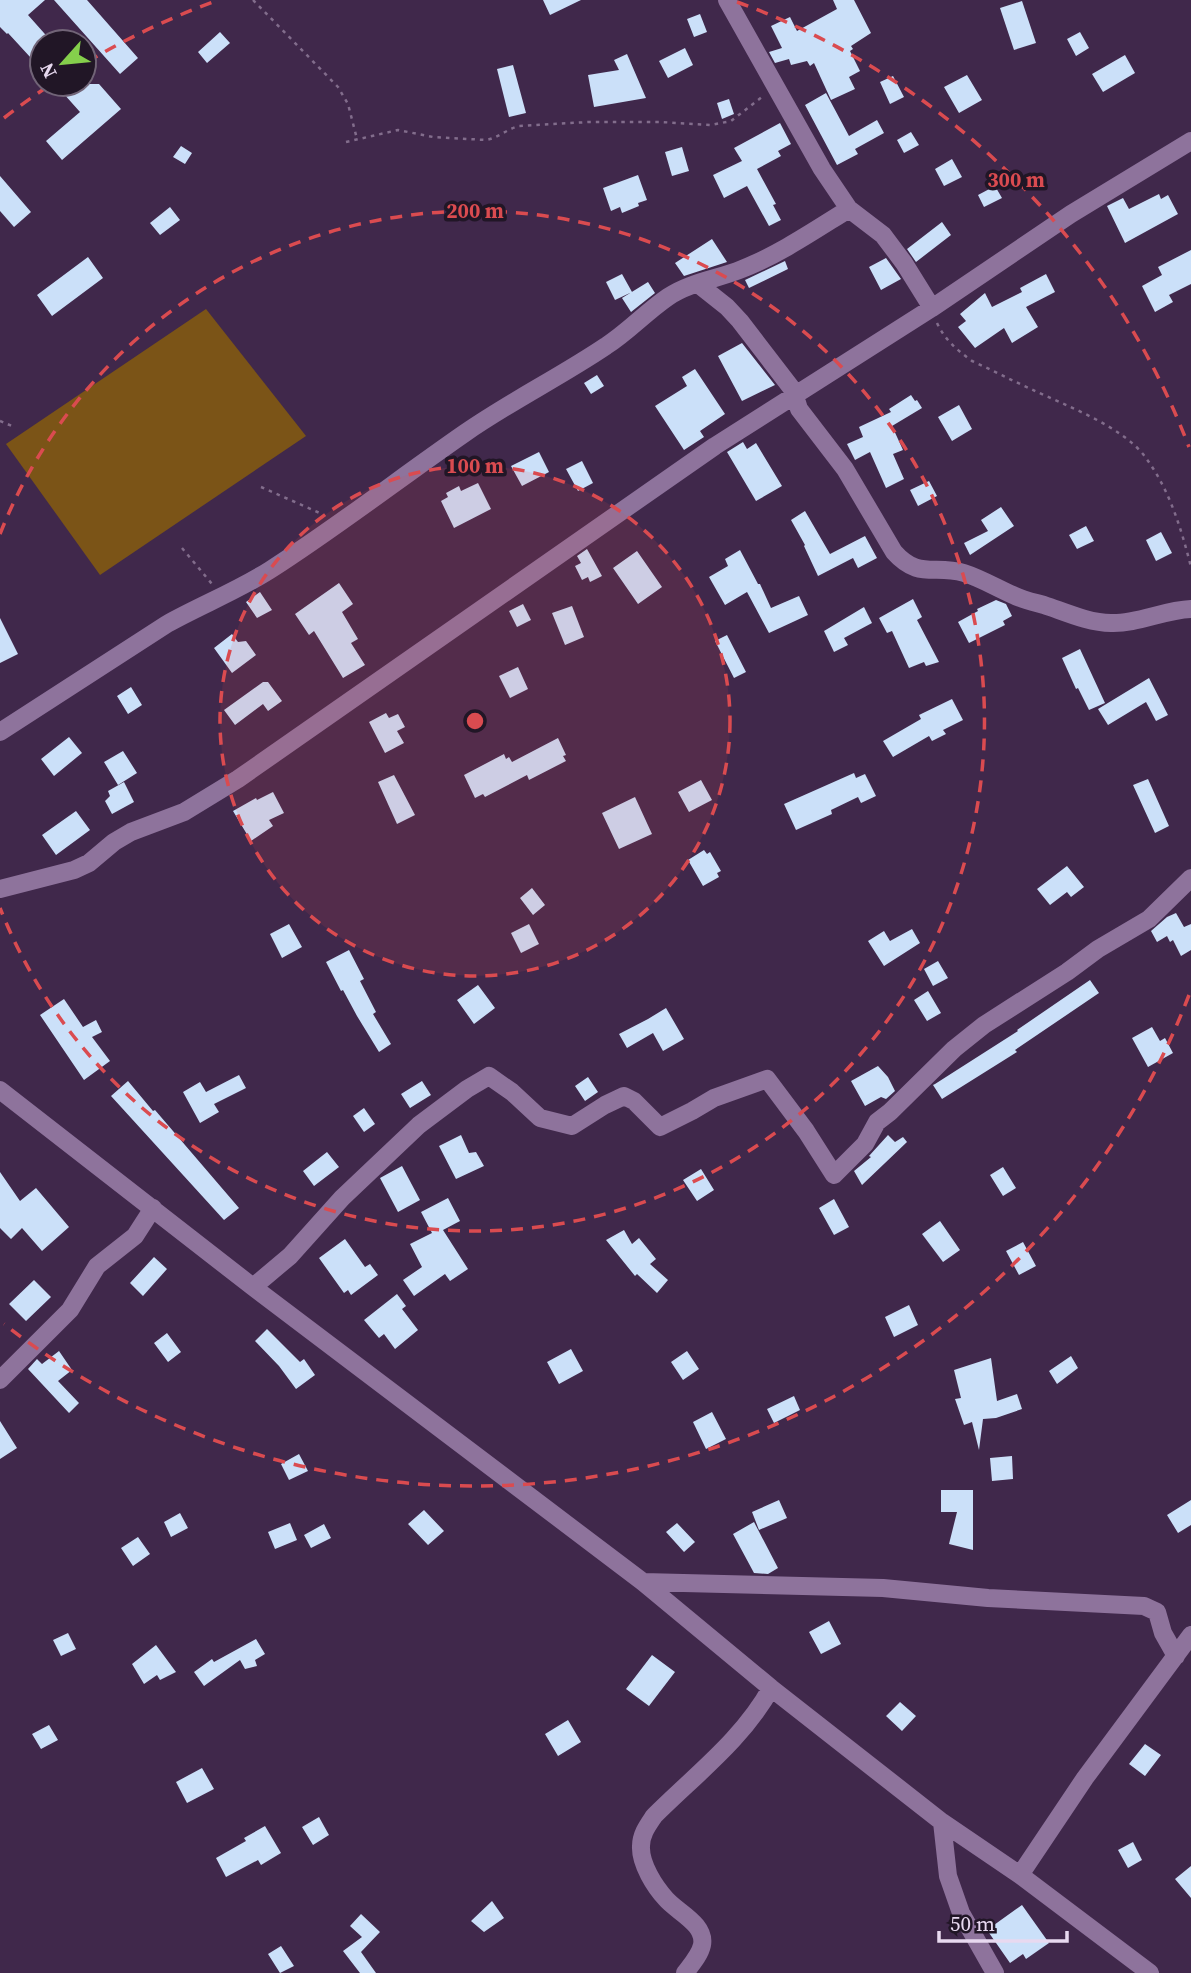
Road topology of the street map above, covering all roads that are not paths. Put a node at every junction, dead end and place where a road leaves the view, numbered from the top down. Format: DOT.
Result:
graph roads {
  1 [pos="727,0"];
  2 [pos="1191,141"];
  3 [pos="849,209"];
  4 [pos="698,284"];
  5 [pos="932,308"];
  6 [pos="796,394"];
  7 [pos="1191,609"];
  8 [pos="0,732"];
  9 [pos="1191,878"];
  10 [pos="0,889"];
  11 [pos="0,1090"];
  12 [pos="153,1208"];
  13 [pos="253,1287"];
  14 [pos="0,1380"];
  15 [pos="643,1582"];
  16 [pos="1191,1635"];
  17 [pos="1176,1656"];
  18 [pos="771,1688"];
  19 [pos="942,1822"];
  20 [pos="1020,1875"];
  21 [pos="685,1973"];
  22 [pos="995,1973"];
  23 [pos="1150,1973"];
  1 -- 3 [label="street"];
  2 -- 5 [label="street"];
  3 -- 4 [label="street"];
  3 -- 5 [label="street"];
  4 -- 6 [label="street"];
  4 -- 8 [label="street"];
  5 -- 6 [label="street"];
  6 -- 7 [label="street"];
  6 -- 10 [label="street"];
  9 -- 13 [label="street"];
  11 -- 12 [label="street"];
  12 -- 13 [label="street"];
  12 -- 14 [label="street"];
  13 -- 15 [label="street"];
  15 -- 17 [label="street"];
  15 -- 18 [label="street"];
  16 -- 17 [label="street"];
  17 -- 20 [label="street"];
  18 -- 19 [label="street"];
  18 -- 21 [label="street"];
  19 -- 20 [label="street"];
  19 -- 22 [label="street"];
  20 -- 23 [label="street"];
}
